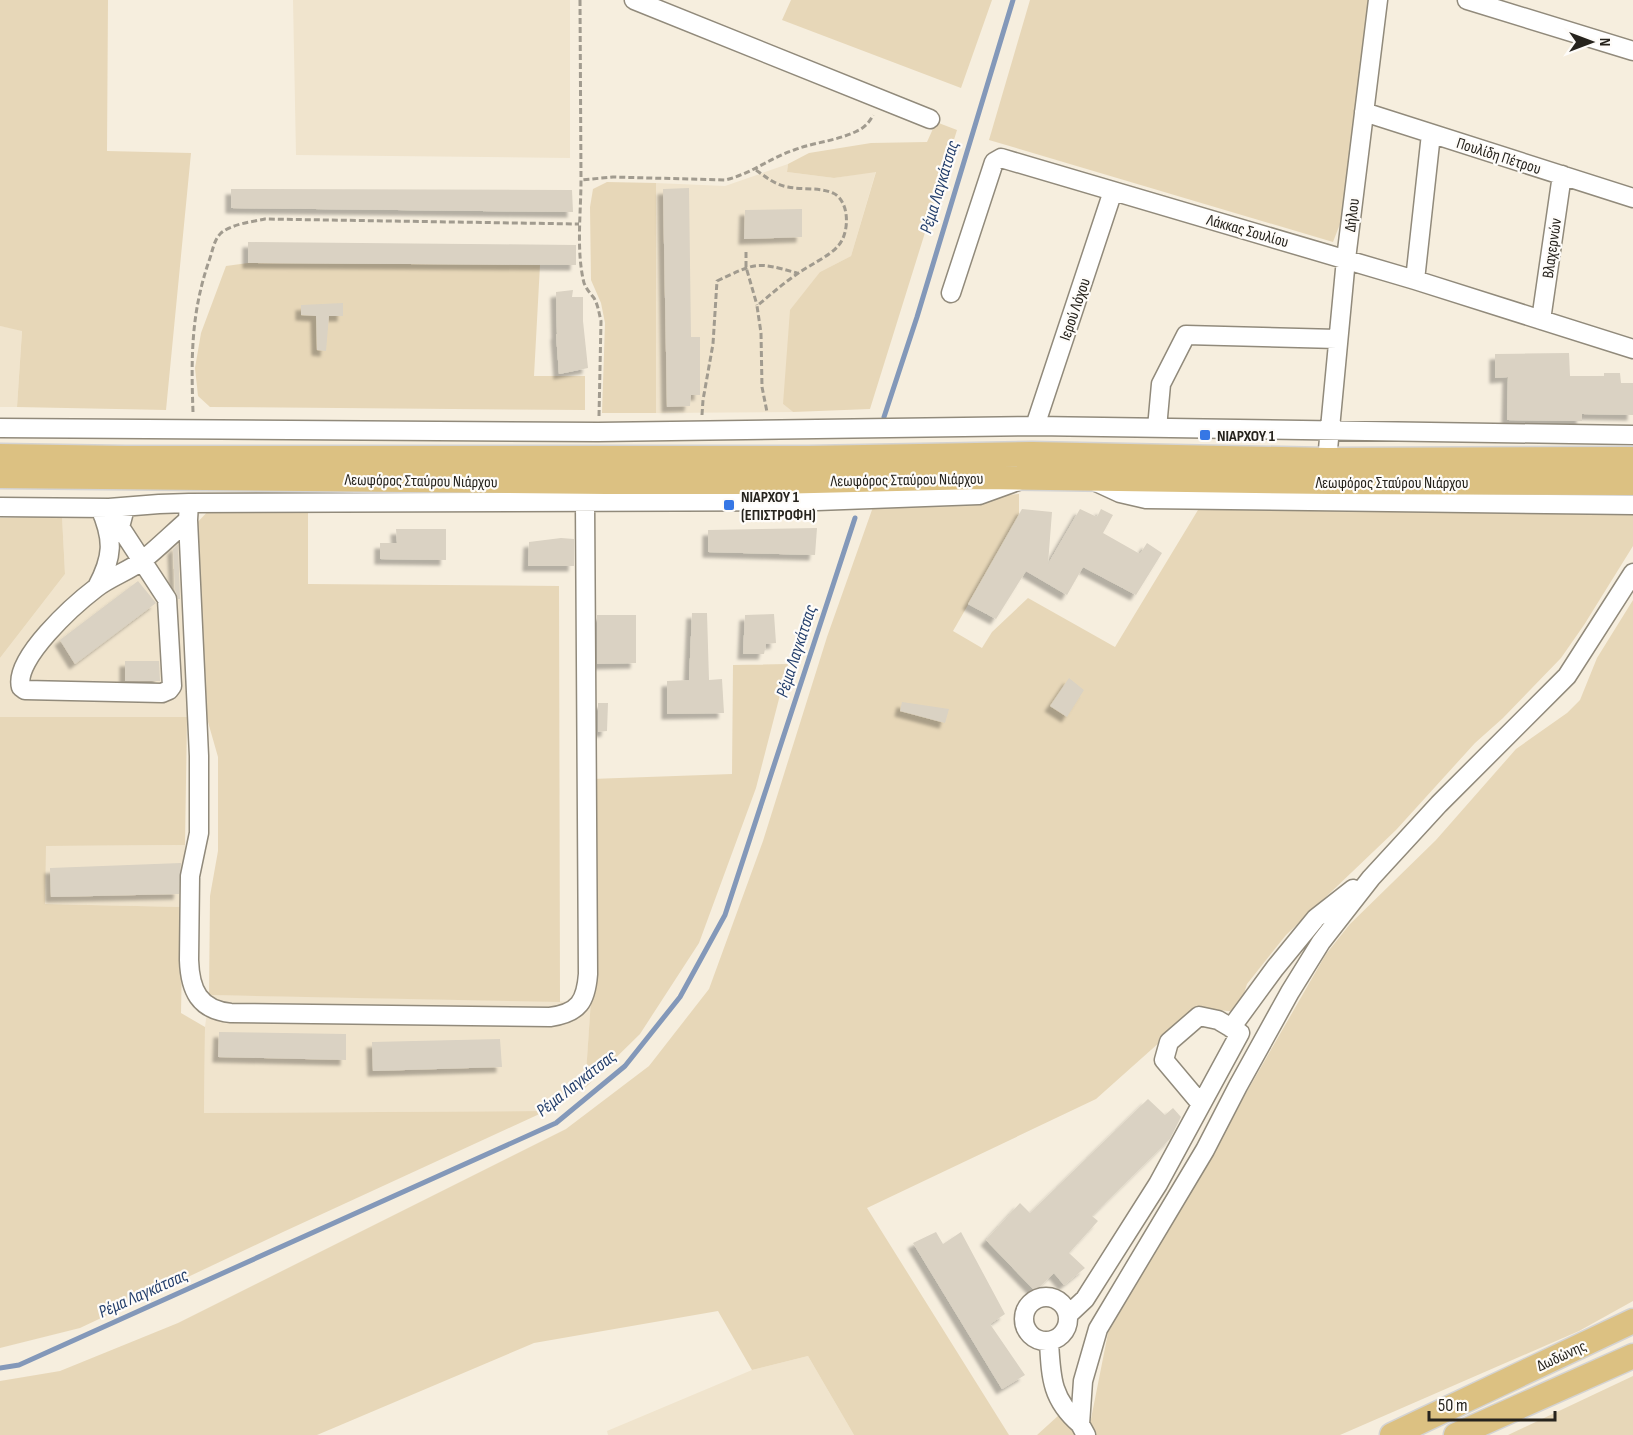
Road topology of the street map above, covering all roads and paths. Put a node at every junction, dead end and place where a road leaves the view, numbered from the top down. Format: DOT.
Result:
graph roads {
  1 [pos="580,0"];
  2 [pos="634,0"];
  3 [pos="1378,0"];
  4 [pos="1467,0"];
  5 [pos="1633,51"];
  6 [pos="880,99"];
  7 [pos="1364,112"];
  8 [pos="930,119"];
  9 [pos="1431,134"];
  10 [pos="755,170"];
  11 [pos="1562,175"];
  12 [pos="580,180"];
  13 [pos="1113,191"];
  14 [pos="1633,198"];
  15 [pos="579,224"];
  16 [pos="746,252"];
  17 [pos="1346,259"];
  18 [pos="746,267"];
  19 [pos="797,273"];
  20 [pos="1414,280"];
  21 [pos="951,293"];
  22 [pos="757,306"];
  23 [pos="1541,320"];
  24 [pos="1337,339"];
  25 [pos="1633,349"];
  26 [pos="1035,426"];
  27 [pos="0,428"];
  28 [pos="1157,428"];
  29 [pos="194,429"];
  30 [pos="1330,430"];
  31 [pos="709,431"];
  32 [pos="774,431"];
  33 [pos="598,432"];
  34 [pos="1633,435"];
  35 [pos="0,456"];
  36 [pos="1633,459"];
  37 [pos="1327,460"];
  38 [pos="0,476"];
  39 [pos="1028,477"];
  40 [pos="1087,478"];
  41 [pos="1633,483"];
  42 [pos="585,502"];
  43 [pos="1633,505"];
  44 [pos="0,507"];
  45 [pos="100,508"];
  46 [pos="125,508"];
  47 [pos="188,512"];
  48 [pos="143,560"];
  49 [pos="1633,573"];
  50 [pos="97,587"];
  51 [pos="1386,861"];
  52 [pos="1231,1028"];
  53 [pos="1201,1104"];
  54 [pos="1068,1315"];
  55 [pos="1633,1321"];
  56 [pos="1048,1341"];
  57 [pos="1633,1356"];
  58 [pos="1083,1430"];
  59 [pos="1392,1435"];
  60 [pos="1456,1435"];
  1 -- 12 [label="path"];
  2 -- 6 [label="street"];
  3 -- 7 [label="street, Δήλου"];
  4 -- 5 [label="street"];
  6 -- 8 [label="street"];
  6 -- 10 [label="path"];
  7 -- 9 [label="street, Πουλίδη Πέτρου"];
  7 -- 17 [label="street, Δήλου"];
  9 -- 11 [label="street, Πουλίδη Πέτρου"];
  9 -- 20 [label="street"];
  10 -- 12 [label="path"];
  10 -- 19 [label="path"];
  11 -- 14 [label="street, Πουλίδη Πέτρου"];
  11 -- 23 [label="street, Βλαχερνών"];
  12 -- 15 [label="path"];
  13 -- 17 [label="street, Λάκκας Σουλίου"];
  13 -- 21 [label="street, Λάκκας Σουλίου"];
  13 -- 26 [label="street, Ιερού Λόχου"];
  15 -- 29 [label="path"];
  15 -- 33 [label="path"];
  16 -- 18 [label="path"];
  17 -- 20 [label="street, Λάκκας Σουλίου"];
  17 -- 24 [label="street, Δήλου"];
  18 -- 19 [label="path"];
  18 -- 22 [label="path"];
  18 -- 31 [label="path"];
  19 -- 22 [label="path"];
  20 -- 23 [label="street, Λάκκας Σουλίου"];
  22 -- 32 [label="path"];
  23 -- 25 [label="street, Λάκκας Σουλίου"];
  24 -- 28 [label="street"];
  24 -- 30 [label="street, Δήλου"];
  26 -- 28 [label="street"];
  26 -- 32 [label="street"];
  27 -- 29 [label="street"];
  28 -- 30 [label="street"];
  29 -- 33 [label="street"];
  30 -- 34 [label="street"];
  30 -- 37 [label="street, Δήλου"];
  31 -- 32 [label="street"];
  31 -- 33 [label="street"];
  35 -- 37 [label="main road, Λεωφόρος Σταύρου Νιάρχου"];
  36 -- 37 [label="main road, Λεωφόρος Σταύρου Νιάρχου"];
  38 -- 39 [label="main road, Λεωφόρος Σταύρου Νιάρχου"];
  39 -- 40 [label="main road, Λεωφόρος Σταύρου Νιάρχου"];
  39 -- 42 [label="street"];
  40 -- 41 [label="main road, Λεωφόρος Σταύρου Νιάρχου"];
  40 -- 43 [label="street"];
  42 -- 47 [label="street"];
  42 -- 47 [label="street"];
  44 -- 45 [label="street"];
  45 -- 46 [label="street"];
  45 -- 50 [label="street"];
  46 -- 47 [label="street"];
  46 -- 48 [label="street"];
  47 -- 48 [label="street"];
  48 -- 50 [label="street"];
  48 -- 50 [label="street"];
  49 -- 51 [label="street"];
  51 -- 52 [label="street"];
  51 -- 58 [label="street"];
  52 -- 53 [label="street"];
  52 -- 53 [label="street"];
  53 -- 54 [label="street"];
  54 -- 56 [label="street"];
  54 -- 56 [label="street"];
  55 -- 59 [label="main road, Δωδώνης"];
  56 -- 58 [label="street"];
  57 -- 60 [label="main road, Δωδώνης"];
}
